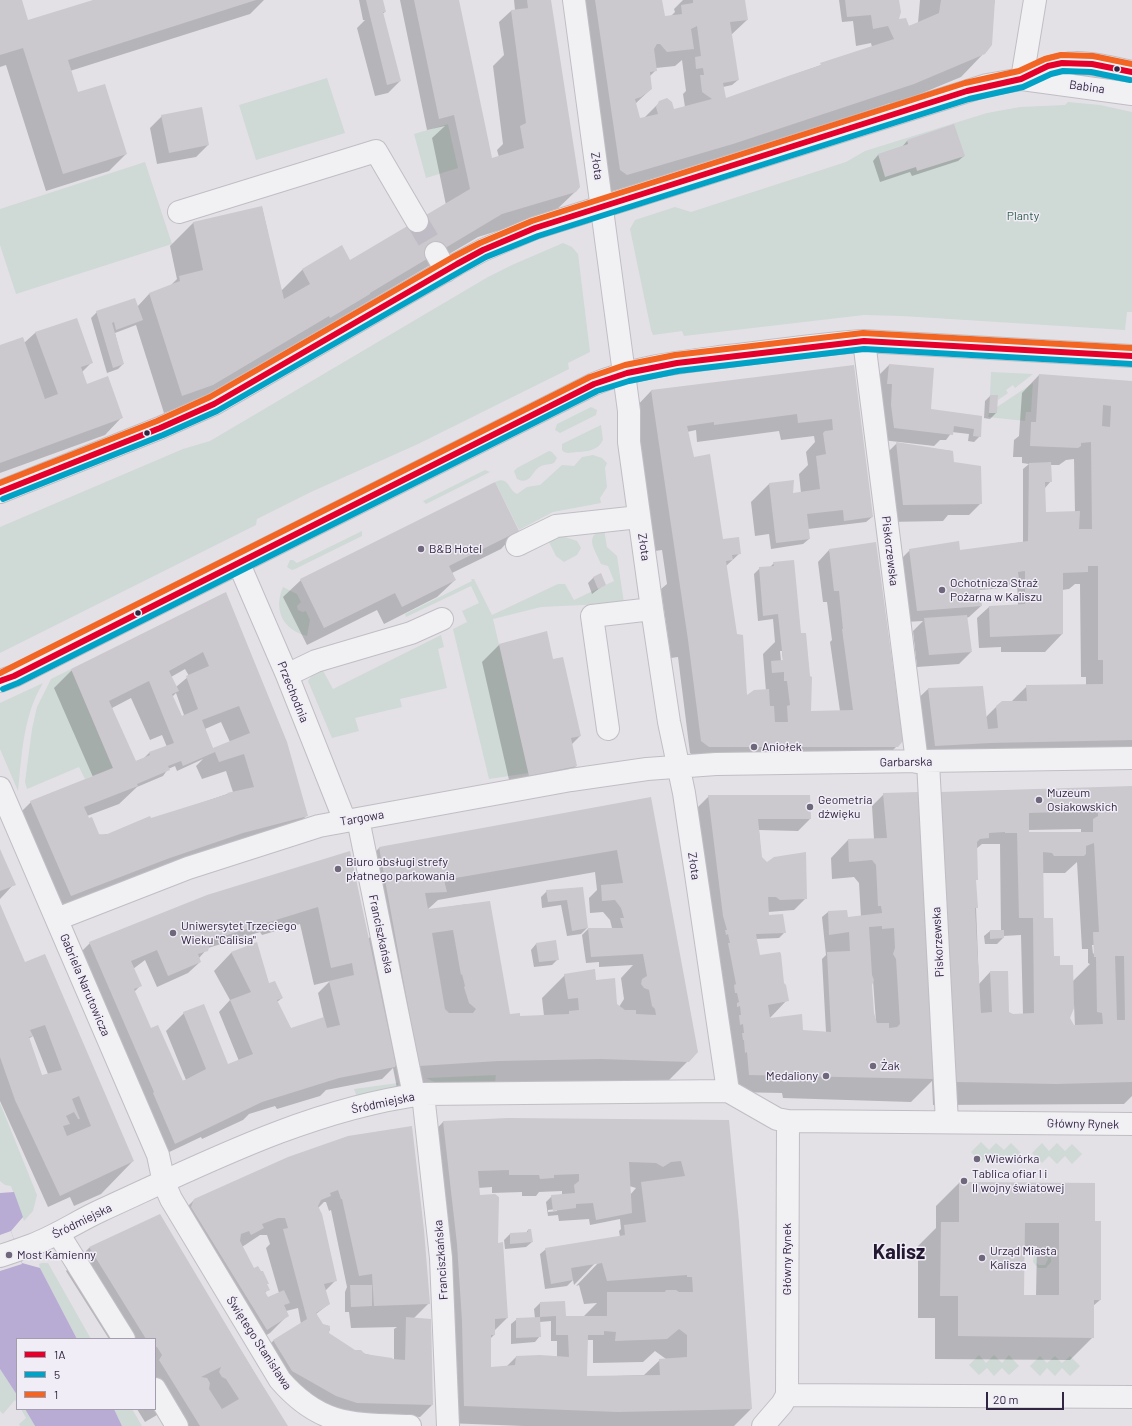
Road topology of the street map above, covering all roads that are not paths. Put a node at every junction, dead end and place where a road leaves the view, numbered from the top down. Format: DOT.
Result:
graph roads {
  1 [pos="574,0"];
  2 [pos="1035,0"];
  3 [pos="1132,72"];
  4 [pos="1022,79"];
  5 [pos="1132,94"];
  6 [pos="602,206"];
  7 [pos="179,212"];
  8 [pos="417,221"];
  9 [pos="864,341"];
  10 [pos="1132,356"];
  11 [pos="624,373"];
  12 [pos="0,492"];
  13 [pos="640,517"];
  14 [pos="517,545"];
  15 [pos="239,564"];
  16 [pos="652,609"];
  17 [pos="442,619"];
  18 [pos="287,675"];
  19 [pos="0,681"];
  20 [pos="608,729"];
  21 [pos="1132,758"];
  22 [pos="923,762"];
  23 [pos="679,766"];
  24 [pos="0,788"];
  25 [pos="351,820"];
  26 [pos="57,919"];
  27 [pos="728,1091"];
  28 [pos="419,1095"];
  29 [pos="788,1121"];
  30 [pos="947,1122"];
  31 [pos="1132,1124"];
  32 [pos="164,1183"];
  33 [pos="58,1233"];
  34 [pos="9,1253"];
  35 [pos="123,1338"];
  36 [pos="156,1391"];
  37 [pos="787,1395"];
  38 [pos="1132,1397"];
  39 [pos="178,1426"];
  40 [pos="410,1426"];
  41 [pos="448,1426"];
  42 [pos="763,1426"];
  1 -- 6 [label="street, Złota"];
  2 -- 4 [label="street"];
  3 -- 4 [label="street"];
  4 -- 5 [label="street, Babina"];
  4 -- 6 [label="street, Babina"];
  6 -- 11 [label="street, Złota"];
  6 -- 12 [label="street, Babina"];
  7 -- 8 [label="street"];
  9 -- 10 [label="street"];
  9 -- 11 [label="street"];
  9 -- 22 [label="street, Piskorzewska"];
  11 -- 13 [label="street, Złota"];
  11 -- 15 [label="street"];
  13 -- 14 [label="street"];
  13 -- 16 [label="street, Złota"];
  15 -- 18 [label="street, Przechodnia"];
  15 -- 19 [label="street"];
  16 -- 20 [label="street"];
  16 -- 23 [label="street, Złota"];
  17 -- 18 [label="street"];
  18 -- 25 [label="street, Przechodnia"];
  21 -- 22 [label="street, Garbarska"];
  22 -- 23 [label="street, Garbarska"];
  22 -- 30 [label="street, Piskorzewska"];
  23 -- 25 [label="street, Targowa"];
  23 -- 27 [label="street, Złota"];
  24 -- 26 [label="street, Gabriela Narutowicza"];
  25 -- 26 [label="street, Targowa"];
  25 -- 28 [label="street, Franciszkańska"];
  26 -- 32 [label="street, Gabriela Narutowicza"];
  27 -- 28 [label="street, Śródmiejska"];
  27 -- 29 [label="street"];
  28 -- 32 [label="street, Śródmiejska"];
  28 -- 41 [label="street, Franciszkańska"];
  29 -- 30 [label="street, Główny Rynek"];
  29 -- 37 [label="street, Główny Rynek"];
  30 -- 31 [label="street, Główny Rynek"];
  32 -- 33 [label="street, Śródmiejska"];
  32 -- 40 [label="street, Świętego Stanisława"];
  33 -- 34 [label="street, Śródmiejska"];
  33 -- 35 [label="street"];
  36 -- 39 [label="street"];
  37 -- 38 [label="street"];
  37 -- 42 [label="street"];
}
